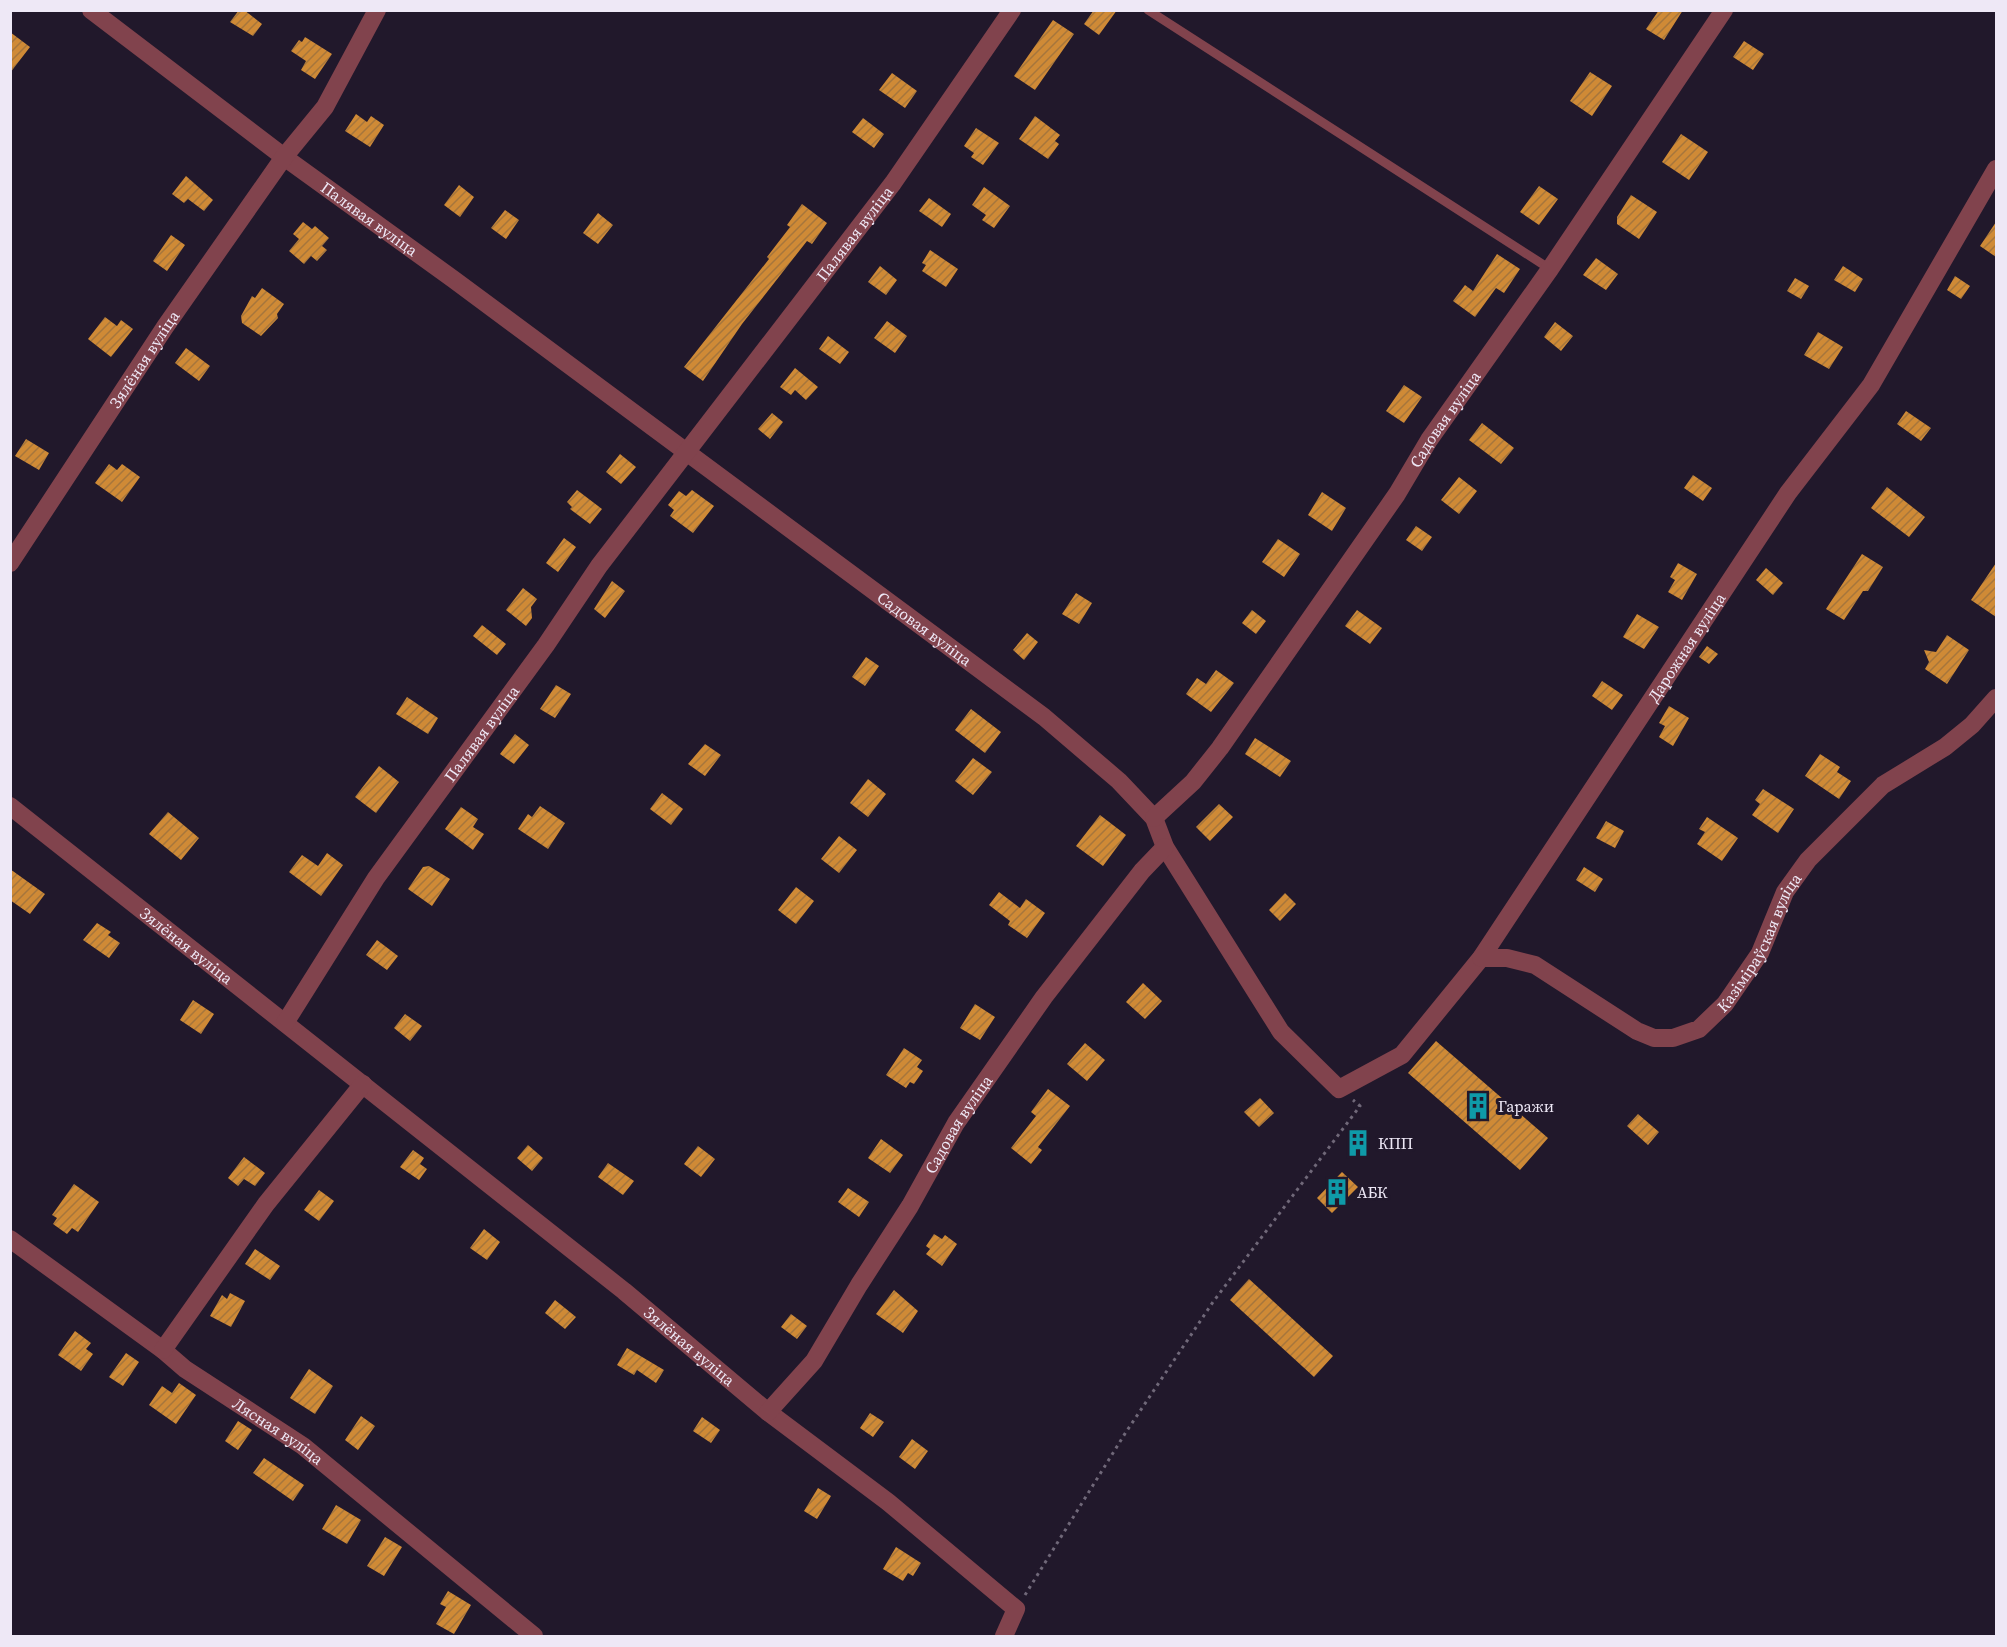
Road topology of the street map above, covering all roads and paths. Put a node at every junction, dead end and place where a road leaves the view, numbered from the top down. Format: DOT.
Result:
graph roads {
  1 [pos="91,10"];
  2 [pos="377,10"];
  3 [pos="1012,10"];
  4 [pos="1148,10"];
  5 [pos="1724,10"];
  6 [pos="284,157"];
  7 [pos="1996,169"];
  8 [pos="1550,269"];
  9 [pos="686,451"];
  10 [pos="10,563"];
  11 [pos="1996,698"];
  12 [pos="10,806"];
  13 [pos="1154,818"];
  14 [pos="1165,847"];
  15 [pos="1481,958"];
  16 [pos="285,1023"];
  17 [pos="363,1084"];
  18 [pos="1339,1089"];
  19 [pos="10,1239"];
  20 [pos="163,1350"];
  21 [pos="768,1412"];
  22 [pos="1016,1609"];
  23 [pos="534,1636"];
  24 [pos="1004,1636"];
  1 -- 6 [label="street"];
  2 -- 6 [label="street, Зялёная вуліца"];
  3 -- 9 [label="street, Палявая вуліца"];
  4 -- 8 [label="lane"];
  5 -- 8 [label="street, Садовая вуліца"];
  6 -- 9 [label="street, Палявая вуліца"];
  6 -- 10 [label="street, Зялёная вуліца"];
  7 -- 15 [label="street, Дарожная вуліца"];
  8 -- 13 [label="street, Садовая вуліца"];
  9 -- 13 [label="street, Садовая вуліца"];
  9 -- 16 [label="street, Палявая вуліца"];
  11 -- 15 [label="street, Казіміраўская вуліца"];
  12 -- 16 [label="street, Зялёная вуліца"];
  13 -- 14 [label="street, Садовая вуліца"];
  14 -- 18 [label="street, Садовая вуліца"];
  14 -- 21 [label="street, Садовая вуліца"];
  15 -- 18 [label="street, Дарожная вуліца"];
  16 -- 17 [label="street, Зялёная вуліца"];
  17 -- 20 [label="street"];
  17 -- 21 [label="street, Зялёная вуліца"];
  18 -- 22 [label="path"];
  19 -- 20 [label="street, Лясная вуліца"];
  20 -- 23 [label="street, Лясная вуліца"];
  21 -- 22 [label="street, Зялёная вуліца"];
  22 -- 24 [label="street"];
}
